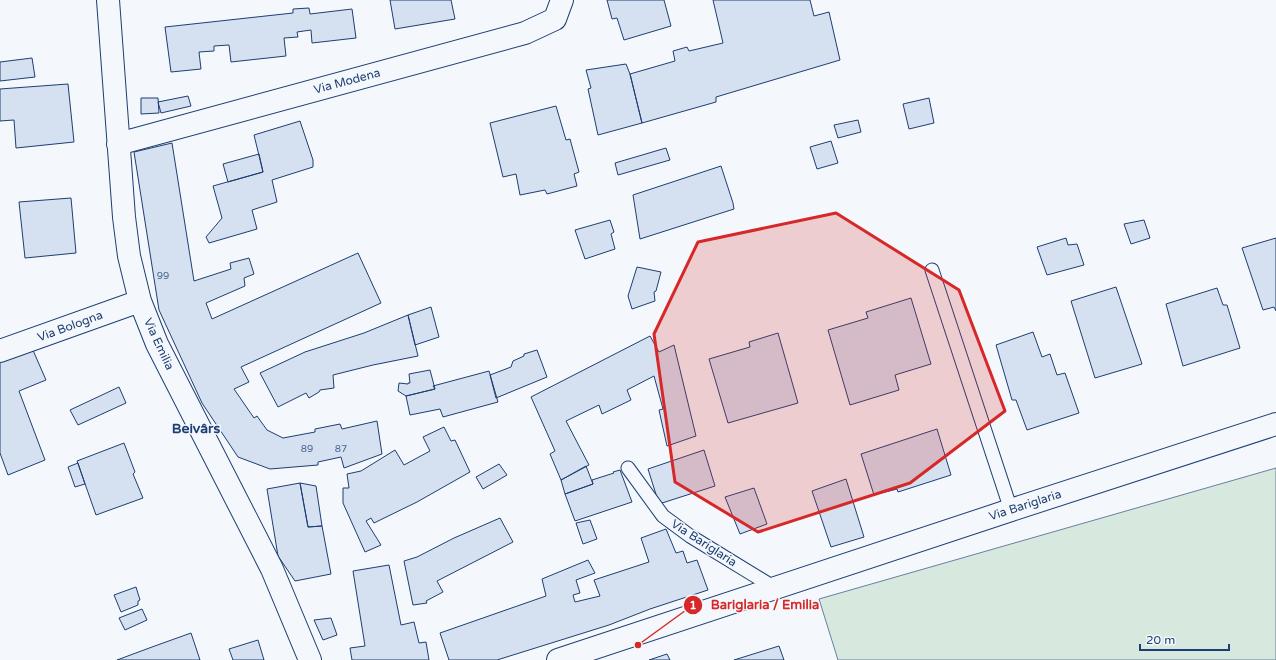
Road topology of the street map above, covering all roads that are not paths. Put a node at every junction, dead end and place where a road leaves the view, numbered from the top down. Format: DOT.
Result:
graph roads {
  1 [pos="108,0"];
  2 [pos="562,0"];
  3 [pos="118,144"];
  4 [pos="932,270"];
  5 [pos="140,301"];
  6 [pos="0,351"];
  7 [pos="1276,424"];
  8 [pos="628,468"];
  9 [pos="1011,510"];
  10 [pos="775,588"];
  11 [pos="310,660"];
  12 [pos="558,660"];
  1 -- 3 [label="street, Via Emilia"];
  2 -- 3 [label="street, Via Modena"];
  3 -- 5 [label="street, Via Emilia"];
  4 -- 9 [label="lane"];
  5 -- 6 [label="street, Via Bologna"];
  5 -- 11 [label="street, Via Emilia"];
  7 -- 9 [label="street, Via Bariglaria"];
  8 -- 10 [label="lane, Via Bariglaria"];
  9 -- 10 [label="street, Via Bariglaria"];
  10 -- 12 [label="street, Via Bariglaria"];
}
